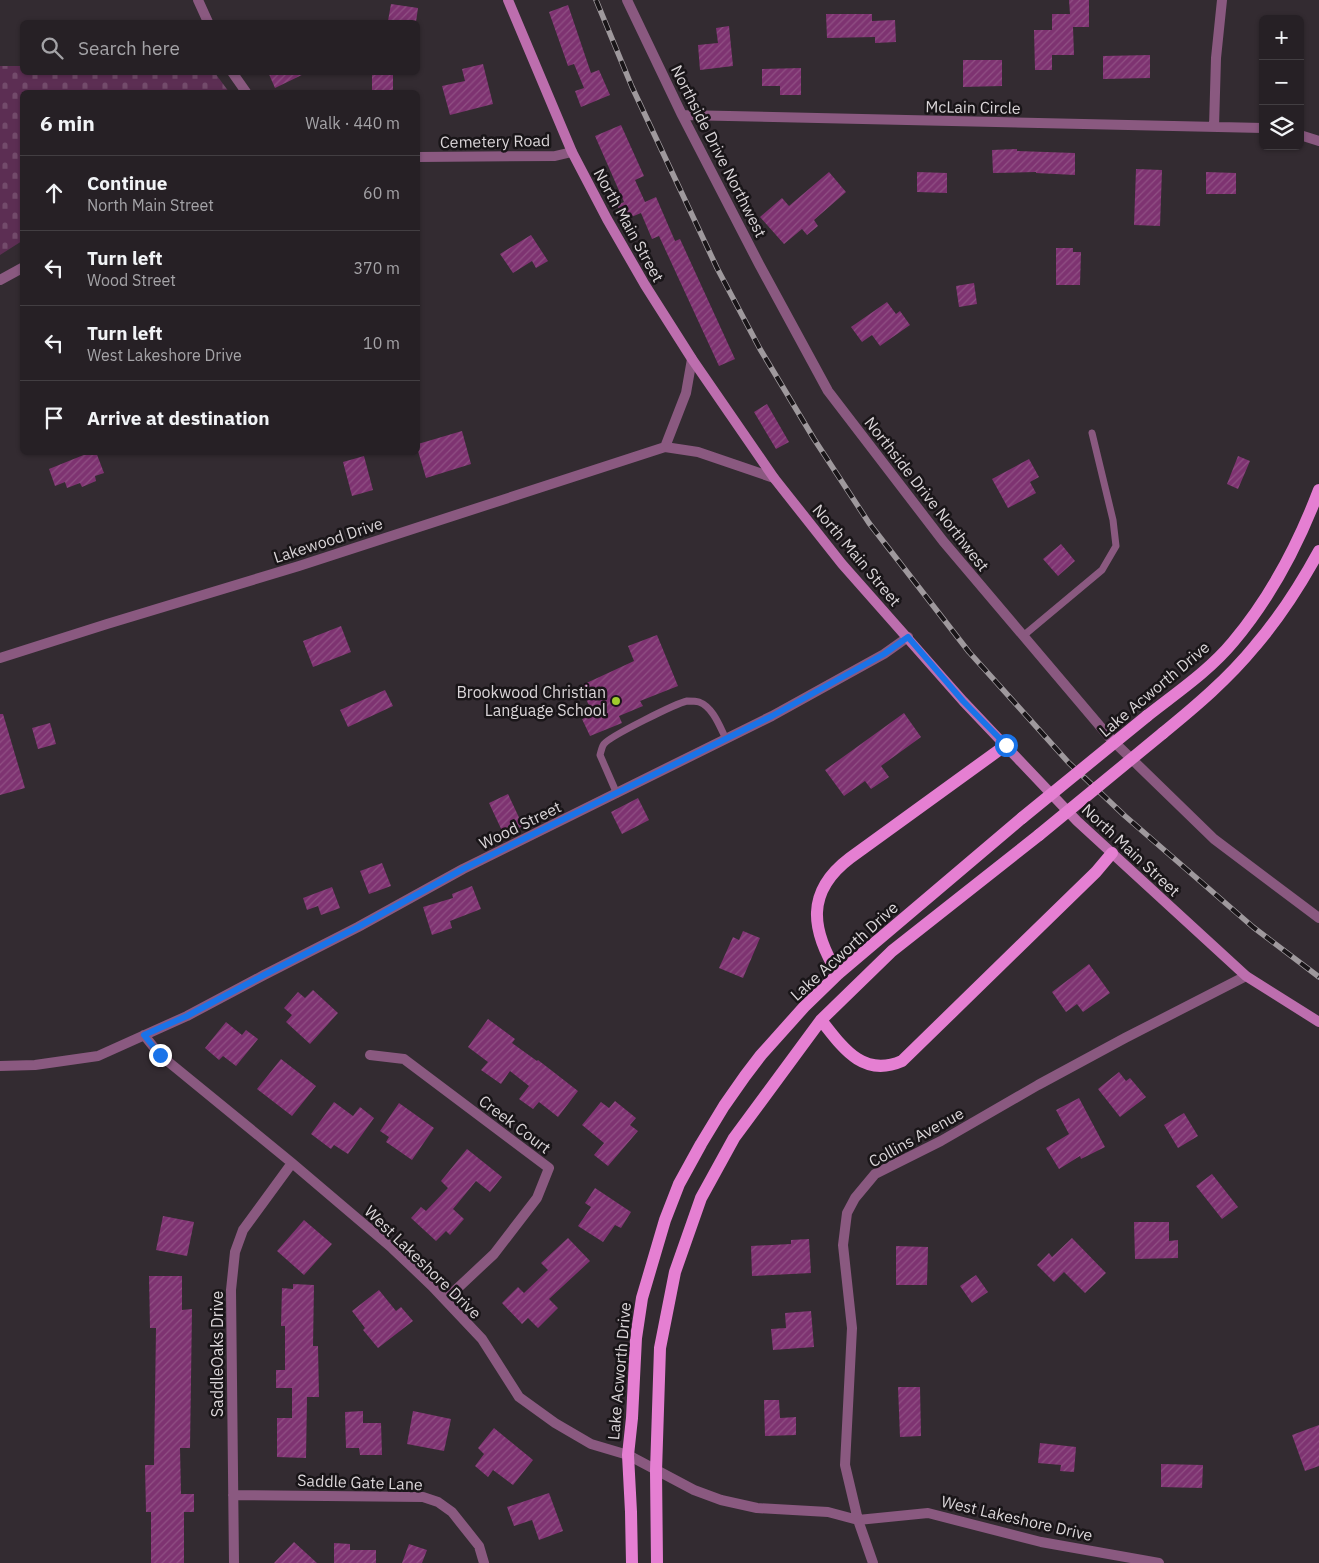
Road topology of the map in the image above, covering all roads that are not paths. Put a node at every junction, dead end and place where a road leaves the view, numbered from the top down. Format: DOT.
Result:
graph roads {
  1 [pos="198,0"];
  2 [pos="508,0"];
  3 [pos="627,0"];
  4 [pos="1222,0"];
  5 [pos="207,20"];
  6 [pos="234,75"];
  7 [pos="245,90"];
  8 [pos="682,115"];
  9 [pos="1214,127"];
  10 [pos="1259,128"];
  11 [pos="1304,136"];
  12 [pos="1319,142"];
  13 [pos="572,152"];
  14 [pos="420,157"];
  15 [pos="20,269"];
  16 [pos="0,280"];
  17 [pos="692,359"];
  18 [pos="1092,433"];
  19 [pos="664,447"];
  20 [pos="774,478"];
  21 [pos="1319,490"];
  22 [pos="1319,550"];
  23 [pos="1023,636"];
  24 [pos="908,637"];
  25 [pos="0,658"];
  26 [pos="726,739"];
  27 [pos="1006,745"];
  28 [pos="617,794"];
  29 [pos="1112,853"];
  30 [pos="1319,918"];
  31 [pos="838,974"];
  32 [pos="1246,976"];
  33 [pos="822,1020"];
  34 [pos="1319,1022"];
  35 [pos="144,1035"];
  36 [pos="370,1055"];
  37 [pos="0,1066"];
  38 [pos="292,1163"];
  39 [pos="446,1299"];
  40 [pos="628,1455"];
  41 [pos="656,1471"];
  42 [pos="233,1495"];
  43 [pos="858,1520"];
  44 [pos="234,1563"];
  45 [pos="484,1563"];
  46 [pos="632,1563"];
  47 [pos="657,1563"];
  48 [pos="873,1563"];
  49 [pos="1159,1563"];
  1 -- 5 [label="street"];
  2 -- 13 [label="main road, North Main Street"];
  3 -- 8 [label="street, Northside Drive Northwest"];
  4 -- 9 [label="street"];
  6 -- 7 [label="street"];
  8 -- 9 [label="street, McLain Circle"];
  8 -- 23 [label="street, Northside Drive Northwest"];
  9 -- 10 [label="street, McLain Circle"];
  11 -- 12 [label="street"];
  13 -- 14 [label="street, Cemetery Road"];
  13 -- 17 [label="main road, North Main Street"];
  15 -- 16 [label="street"];
  17 -- 19 [label="street"];
  17 -- 20 [label="main road, North Main Street"];
  18 -- 23 [label="lane"];
  19 -- 20 [label="street, Lakewood Drive"];
  19 -- 25 [label="street, Lakewood Drive"];
  20 -- 24 [label="main road, North Main Street"];
  21 -- 31 [label="main road, Lake Acworth Drive, bridge"];
  22 -- 33 [label="main road, Lake Acworth Drive, bridge"];
  23 -- 30 [label="street, Northside Drive Northwest"];
  24 -- 26 [label="street, Wood Street"];
  24 -- 27 [label="main road, North Main Street"];
  26 -- 28 [label="street, Wood Street"];
  26 -- 28 [label="lane"];
  27 -- 29 [label="main road, North Main Street"];
  27 -- 31 [label="main road"];
  28 -- 35 [label="street, Wood Street"];
  29 -- 32 [label="main road, North Main Street"];
  29 -- 33 [label="main road"];
  31 -- 40 [label="main road, Lake Acworth Drive"];
  32 -- 34 [label="main road, North Main Street"];
  32 -- 43 [label="street, Collins Avenue"];
  33 -- 41 [label="main road, Lake Acworth Drive"];
  35 -- 37 [label="street"];
  35 -- 38 [label="street, West Lakeshore Drive"];
  36 -- 39 [label="street, Creek Court"];
  38 -- 39 [label="street, West Lakeshore Drive"];
  38 -- 42 [label="street, SaddleOaks Drive"];
  39 -- 40 [label="street, West Lakeshore Drive"];
  40 -- 41 [label="street, West Lakeshore Drive"];
  40 -- 46 [label="main road, Lake Acworth Drive"];
  41 -- 43 [label="street, West Lakeshore Drive"];
  41 -- 47 [label="main road, Lake Acworth Drive"];
  42 -- 44 [label="street, SaddleOaks Drive"];
  42 -- 45 [label="street, Saddle Gate Lane"];
  43 -- 48 [label="street, Collins Avenue"];
  43 -- 49 [label="street, West Lakeshore Drive"];
}
